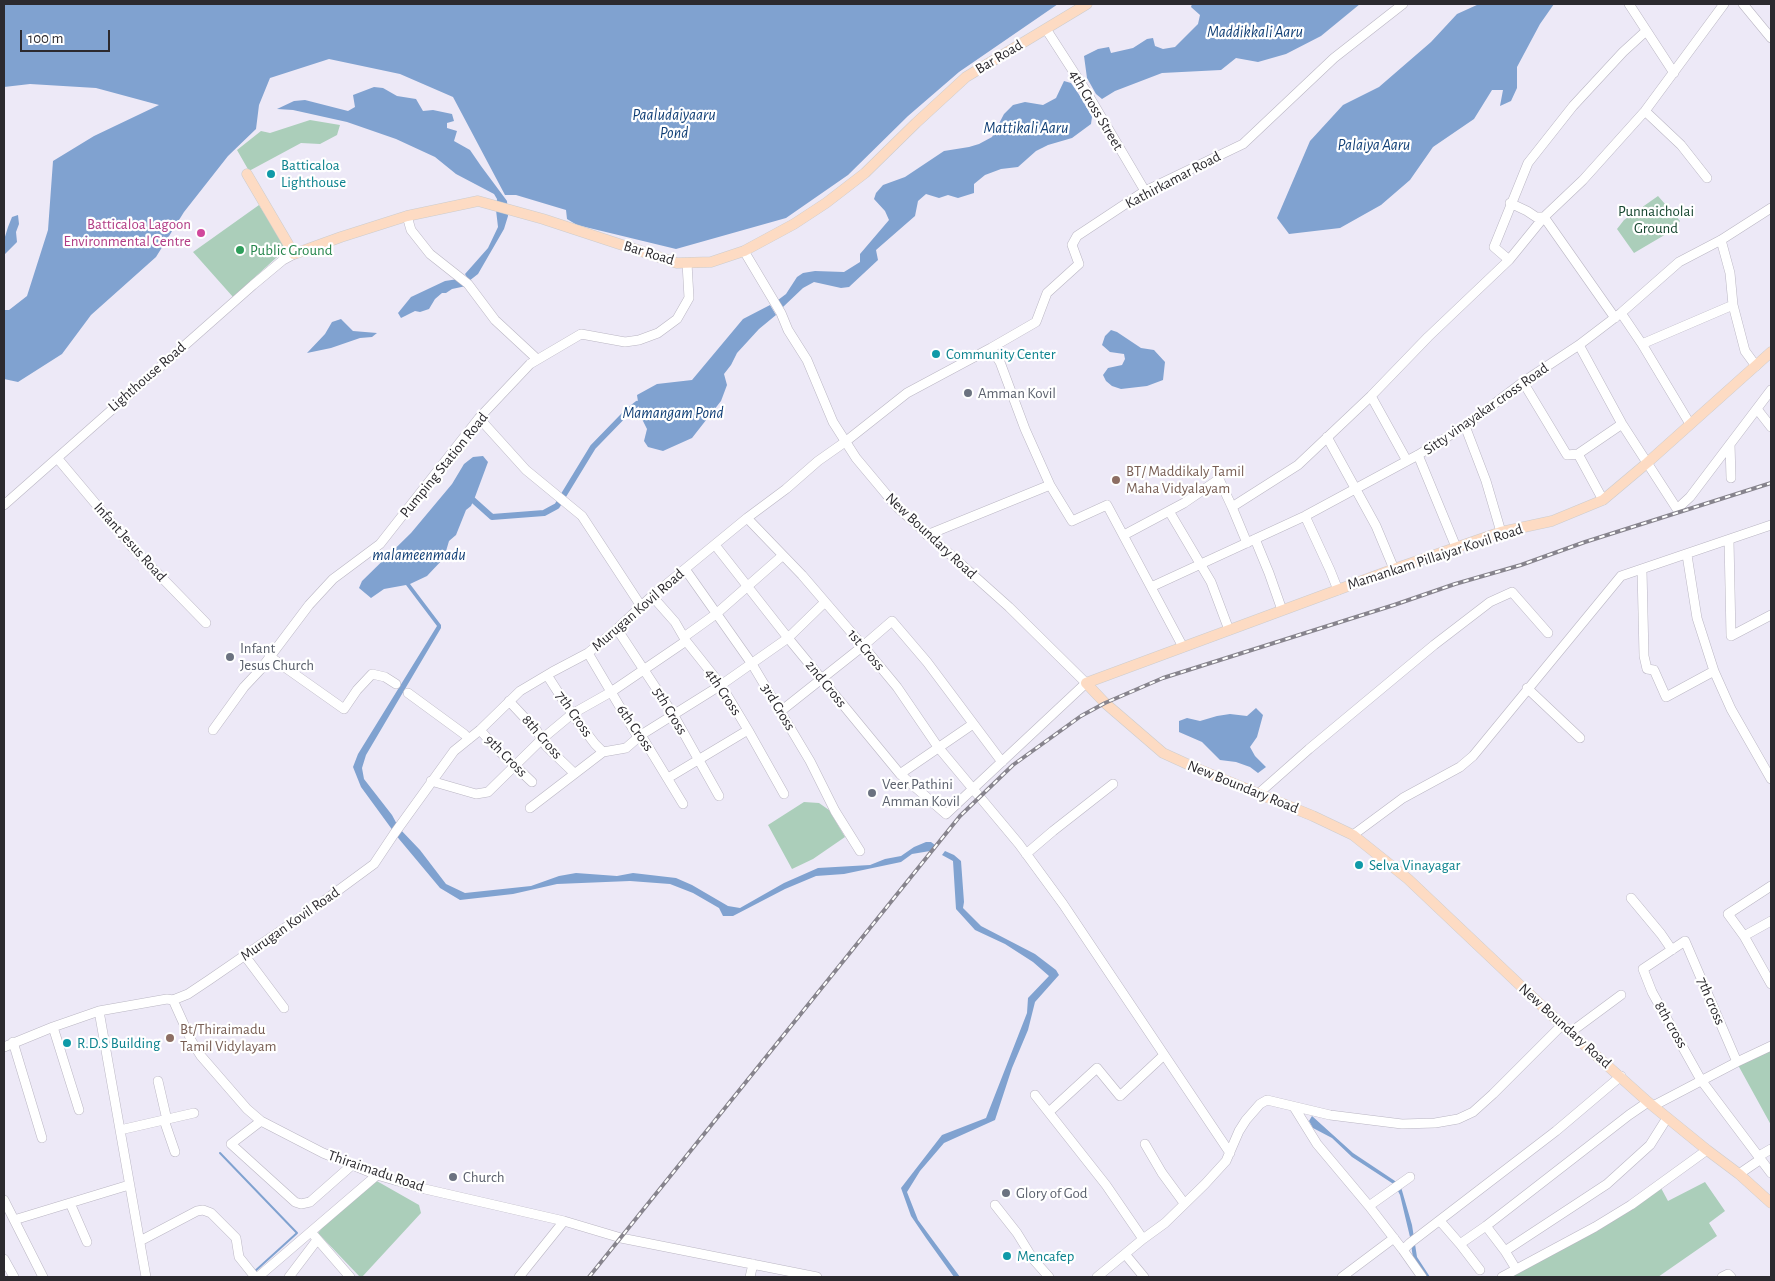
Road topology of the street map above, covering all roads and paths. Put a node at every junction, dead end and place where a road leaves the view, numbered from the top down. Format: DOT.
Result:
graph roads {
  1 [pos="1087,4"];
  2 [pos="1403,4"];
  3 [pos="1630,4"];
  4 [pos="1724,4"];
  5 [pos="1744,4"];
  6 [pos="1046,29"];
  7 [pos="1646,31"];
  8 [pos="1771,38"];
  9 [pos="1674,73"];
  10 [pos="1645,110"];
  11 [pos="247,174"];
  12 [pos="1707,178"];
  13 [pos="1145,191"];
  14 [pos="1510,203"];
  15 [pos="1771,208"];
  16 [pos="407,216"];
  17 [pos="1544,217"];
  18 [pos="1721,240"];
  19 [pos="744,251"];
  20 [pos="294,254"];
  21 [pos="1508,260"];
  22 [pos="687,263"];
  23 [pos="1734,305"];
  24 [pos="1618,316"];
  25 [pos="1642,344"];
  26 [pos="1579,345"];
  27 [pos="991,348"];
  28 [pos="1771,352"];
  29 [pos="537,359"];
  30 [pos="1756,366"];
  31 [pos="1523,382"];
  32 [pos="1771,390"];
  33 [pos="1371,396"];
  34 [pos="1757,409"];
  35 [pos="480,418"];
  36 [pos="1622,424"];
  37 [pos="1690,424"];
  38 [pos="1465,426"];
  39 [pos="1771,427"];
  40 [pos="1327,437"];
  41 [pos="845,442"];
  42 [pos="1730,444"];
  43 [pos="1578,454"];
  44 [pos="1418,455"];
  45 [pos="58,459"];
  46 [pos="1407,461"];
  47 [pos="1647,463"];
  48 [pos="1731,478"];
  49 [pos="1050,485"];
  50 [pos="1355,488"];
  51 [pos="1603,500"];
  52 [pos="4,505"];
  53 [pos="1232,507"];
  54 [pos="1168,511"];
  55 [pos="1305,516"];
  56 [pos="747,518"];
  57 [pos="1771,525"];
  58 [pos="1500,532"];
  59 [pos="927,535"];
  60 [pos="1124,535"];
  61 [pos="1729,540"];
  62 [pos="1251,541"];
  63 [pos="715,544"];
  64 [pos="1456,547"];
  65 [pos="1687,555"];
  66 [pos="782,556"];
  67 [pos="1200,565"];
  68 [pos="685,569"];
  69 [pos="1394,569"];
  70 [pos="1642,570"];
  71 [pos="748,587"];
  72 [pos="1151,587"];
  73 [pos="1338,590"];
  74 [pos="652,596"];
  75 [pos="826,602"];
  76 [pos="640,606"];
  77 [pos="1282,610"];
  78 [pos="716,614"];
  79 [pos="1771,615"];
  80 [pos="206,623"];
  81 [pos="617,629"];
  82 [pos="1229,630"];
  83 [pos="1548,633"];
  84 [pos="788,638"];
  85 [pos="685,639"];
  86 [pos="863,646"];
  87 [pos="1183,647"];
  88 [pos="588,653"];
  89 [pos="269,656"];
  90 [pos="752,664"];
  91 [pos="643,669"];
  92 [pos="1714,671"];
  93 [pos="548,675"];
  94 [pos="822,678"];
  95 [pos="1086,683"];
  96 [pos="396,684"];
  97 [pos="721,686"];
  98 [pos="1527,688"];
  99 [pos="611,692"];
  100 [pos="408,693"];
  101 [pos="509,701"];
  102 [pos="781,711"];
  103 [pos="572,714"];
  104 [pos="673,714"];
  105 [pos="973,724"];
  106 [pos="214,730"];
  107 [pos="480,730"];
  108 [pos="748,730"];
  109 [pos="641,735"];
  110 [pos="1580,738"];
  111 [pos="469,739"];
  112 [pos="542,739"];
  113 [pos="938,746"];
  114 [pos="603,752"];
  115 [pos="699,760"];
  116 [pos="1002,762"];
  117 [pos="515,766"];
  118 [pos="574,773"];
  119 [pos="900,774"];
  120 [pos="668,778"];
  121 [pos="1771,779"];
  122 [pos="431,781"];
  123 [pos="532,782"];
  124 [pos="1114,784"];
  125 [pos="974,789"];
  126 [pos="784,794"];
  127 [pos="1258,794"];
  128 [pos="719,796"];
  129 [pos="683,804"];
  130 [pos="530,808"];
  131 [pos="1353,836"];
  132 [pos="860,852"];
  133 [pos="1026,854"];
  134 [pos="1771,886"];
  135 [pos="1631,898"];
  136 [pos="1771,921"];
  137 [pos="1744,936"];
  138 [pos="1672,950"];
  139 [pos="244,956"];
  140 [pos="1771,984"];
  141 [pos="1621,994"];
  142 [pos="173,1000"];
  143 [pos="284,1008"];
  144 [pos="100,1011"];
  145 [pos="1562,1025"];
  146 [pos="53,1027"];
  147 [pos="1571,1032"];
  148 [pos="13,1042"];
  149 [pos="1771,1046"];
  150 [pos="4,1047"];
  151 [pos="1164,1055"];
  152 [pos="1737,1062"];
  153 [pos="1620,1076"];
  154 [pos="1702,1080"];
  155 [pos="158,1081"];
  156 [pos="1035,1095"];
  157 [pos="1651,1104"];
  158 [pos="1294,1107"];
  159 [pos="79,1110"];
  160 [pos="1049,1112"];
  161 [pos="194,1113"];
  162 [pos="1667,1118"];
  163 [pos="166,1120"];
  164 [pos="261,1121"];
  165 [pos="120,1130"];
  166 [pos="42,1138"];
  167 [pos="1145,1144"];
  168 [pos="1771,1149"];
  169 [pos="1706,1150"];
  170 [pos="175,1152"];
  171 [pos="1230,1153"];
  172 [pos="1760,1158"];
  173 [pos="352,1164"];
  174 [pos="1771,1173"];
  175 [pos="1740,1174"];
  176 [pos="377,1175"];
  177 [pos="1410,1177"];
  178 [pos="129,1185"];
  179 [pos="4,1200"];
  180 [pos="70,1203"];
  181 [pos="1184,1203"];
  182 [pos="1771,1203"];
  183 [pos="995,1205"];
  184 [pos="1369,1206"];
  185 [pos="14,1220"];
  186 [pos="564,1221"];
  187 [pos="1440,1221"];
  188 [pos="1486,1226"];
  189 [pos="311,1232"];
  190 [pos="1394,1238"];
  191 [pos="1142,1239"];
  192 [pos="317,1240"];
  193 [pos="140,1241"];
  194 [pos="87,1242"];
  195 [pos="1410,1244"];
  196 [pos="1460,1244"];
  197 [pos="1505,1250"];
  198 [pos="1125,1254"];
  199 [pos="4,1260"];
  200 [pos="753,1264"];
  201 [pos="1516,1269"];
  202 [pos="342,1270"];
  203 [pos="1480,1270"];
  204 [pos="254,1275"];
  205 [pos="794,1275"];
  206 [pos="14,1277"];
  207 [pos="43,1277"];
  208 [pos="146,1277"];
  209 [pos="289,1277"];
  210 [pos="336,1277"];
  211 [pos="350,1277"];
  212 [pos="519,1277"];
  213 [pos="750,1277"];
  214 [pos="817,1277"];
  215 [pos="1049,1277"];
  216 [pos="1097,1277"];
  217 [pos="1144,1277"];
  218 [pos="1342,1277"];
  219 [pos="1422,1277"];
  220 [pos="1502,1277"];
  221 [pos="1722,1277"];
  222 [pos="1732,1277"];
  1 -- 6 [label="main road, Bar Road"];
  2 -- 13 [label="street, Kathirkamar Road"];
  3 -- 7 [label="street"];
  4 -- 9 [label="street"];
  5 -- 8 [label="street"];
  6 -- 13 [label="street, 4th Cross Street"];
  6 -- 19 [label="main road, Bar Road"];
  7 -- 9 [label="street"];
  7 -- 14 [label="street"];
  9 -- 10 [label="street"];
  10 -- 12 [label="street"];
  10 -- 17 [label="street"];
  11 -- 20 [label="main road"];
  13 -- 27 [label="street, Kathirkamar Road"];
  14 -- 17 [label="street"];
  14 -- 21 [label="street"];
  15 -- 18 [label="street, Sitty vinayakar cross Road"];
  16 -- 20 [label="main road, Bar Road"];
  16 -- 22 [label="main road, Bar Road"];
  16 -- 29 [label="street"];
  17 -- 21 [label="street"];
  17 -- 24 [label="street"];
  18 -- 23 [label="street"];
  18 -- 24 [label="street, Sitty vinayakar cross Road"];
  19 -- 22 [label="main road, Bar Road"];
  19 -- 41 [label="street, New Boundary Road"];
  20 -- 45 [label="street, Lighthouse Road"];
  21 -- 33 [label="street"];
  22 -- 29 [label="street, Pumping Station Road"];
  23 -- 25 [label="street"];
  23 -- 30 [label="street"];
  24 -- 25 [label="street"];
  24 -- 26 [label="street, Sitty vinayakar cross Road"];
  25 -- 37 [label="street"];
  26 -- 31 [label="street, Sitty vinayakar cross Road"];
  26 -- 36 [label="street"];
  27 -- 41 [label="street, Kathirkamar Road"];
  27 -- 49 [label="street"];
  28 -- 30 [label="main road, Mamankam Pillaiyar Kovil Road"];
  29 -- 35 [label="street, Pumping Station Road"];
  30 -- 37 [label="main road, Mamankam Pillaiyar Kovil Road"];
  31 -- 38 [label="street, Sitty vinayakar cross Road"];
  31 -- 43 [label="street"];
  32 -- 34 [label="street"];
  33 -- 40 [label="street"];
  33 -- 46 [label="street"];
  34 -- 39 [label="street"];
  34 -- 42 [label="street"];
  35 -- 76 [label="street"];
  35 -- 89 [label="street, Pumping Station Road"];
  36 -- 43 [label="street"];
  36 -- 47 [label="street"];
  37 -- 47 [label="main road, Mamankam Pillaiyar Kovil Road"];
  38 -- 44 [label="street, Sitty vinayakar cross Road"];
  38 -- 58 [label="street"];
  40 -- 50 [label="street"];
  40 -- 53 [label="street"];
  41 -- 56 [label="street, Murugan Kovil Road"];
  41 -- 59 [label="street, New Boundary Road"];
  42 -- 47 [label="street"];
  42 -- 48 [label="street"];
  43 -- 51 [label="street"];
  44 -- 46 [label="street, Sitty vinayakar cross Road"];
  44 -- 64 [label="street"];
  45 -- 52 [label="street, Lighthouse Road"];
  45 -- 80 [label="street, Infant Jesus Road"];
  46 -- 50 [label="street, Sitty vinayakar cross Road"];
  47 -- 51 [label="main road, Mamankam Pillaiyar Kovil Road"];
  49 -- 59 [label="street"];
  49 -- 60 [label="street"];
  50 -- 55 [label="street, Sitty vinayakar cross Road"];
  50 -- 69 [label="street"];
  51 -- 58 [label="main road, Mamankam Pillaiyar Kovil Road"];
  53 -- 54 [label="street"];
  53 -- 62 [label="street"];
  54 -- 60 [label="street"];
  54 -- 67 [label="street"];
  55 -- 62 [label="street, Sitty vinayakar cross Road"];
  55 -- 73 [label="street"];
  56 -- 63 [label="street, Murugan Kovil Road"];
  56 -- 66 [label="street, 1st Cross"];
  57 -- 61 [label="street"];
  58 -- 64 [label="main road, Mamankam Pillaiyar Kovil Road"];
  59 -- 95 [label="street, New Boundary Road"];
  60 -- 72 [label="street"];
  61 -- 65 [label="street"];
  61 -- 79 [label="street"];
  62 -- 67 [label="street, Sitty vinayakar cross Road"];
  62 -- 77 [label="street"];
  63 -- 68 [label="street, Murugan Kovil Road"];
  63 -- 71 [label="street, 2nd Cross"];
  64 -- 69 [label="main road, Mamankam Pillaiyar Kovil Road"];
  65 -- 70 [label="street"];
  65 -- 92 [label="street"];
  66 -- 71 [label="street"];
  66 -- 75 [label="street, 1st Cross"];
  67 -- 72 [label="street, Sitty vinayakar cross Road"];
  67 -- 82 [label="street"];
  68 -- 74 [label="street, Murugan Kovil Road"];
  68 -- 78 [label="street, 3rd Cross"];
  69 -- 73 [label="main road, Mamankam Pillaiyar Kovil Road"];
  70 -- 92 [label="street"];
  70 -- 98 [label="street"];
  71 -- 78 [label="street"];
  71 -- 84 [label="street, 2nd Cross"];
  72 -- 87 [label="street"];
  73 -- 77 [label="main road, Mamankam Pillaiyar Kovil Road"];
  74 -- 76 [label="street, Murugan Kovil Road"];
  74 -- 85 [label="street, 4th Cross"];
  75 -- 84 [label="street"];
  75 -- 86 [label="street, 1st Cross"];
  76 -- 81 [label="street, Murugan Kovil Road"];
  77 -- 82 [label="main road, Mamankam Pillaiyar Kovil Road"];
  78 -- 85 [label="street"];
  78 -- 90 [label="street, 3rd Cross"];
  81 -- 88 [label="street, Murugan Kovil Road"];
  81 -- 91 [label="street, 5th Cross"];
  82 -- 87 [label="main road, Mamankam Pillaiyar Kovil Road"];
  83 -- 127 [label="street"];
  84 -- 90 [label="street"];
  84 -- 94 [label="street, 2nd Cross"];
  85 -- 91 [label="street"];
  85 -- 97 [label="street, 4th Cross"];
  86 -- 94 [label="street"];
  86 -- 105 [label="street"];
  86 -- 113 [label="street, 1st Cross"];
  87 -- 95 [label="main road, Mamankam Pillaiyar Kovil Road"];
  88 -- 93 [label="street, Murugan Kovil Road"];
  88 -- 99 [label="street, 6th Cross"];
  89 -- 96 [label="street"];
  89 -- 106 [label="street, Pumping Station Road"];
  90 -- 97 [label="street"];
  90 -- 102 [label="street, 3rd Cross"];
  91 -- 99 [label="street"];
  91 -- 104 [label="street, 5th Cross"];
  92 -- 121 [label="street"];
  93 -- 101 [label="street, Murugan Kovil Road"];
  93 -- 103 [label="street, 7th Cross"];
  94 -- 102 [label="street"];
  94 -- 119 [label="street, 2nd Cross"];
  95 -- 116 [label="street"];
  95 -- 127 [label="main road, New Boundary Road"];
  97 -- 104 [label="street"];
  97 -- 108 [label="street, 4th Cross"];
  98 -- 110 [label="street"];
  98 -- 131 [label="street"];
  99 -- 103 [label="street"];
  99 -- 109 [label="street, 6th Cross"];
  100 -- 111 [label="street"];
  101 -- 107 [label="street, Murugan Kovil Road"];
  101 -- 112 [label="street, 8th Cross"];
  102 -- 132 [label="street, 3rd Cross"];
  103 -- 112 [label="street"];
  103 -- 114 [label="street, 7th Cross"];
  104 -- 109 [label="street"];
  104 -- 115 [label="street, 5th Cross"];
  105 -- 113 [label="street"];
  105 -- 116 [label="street"];
  107 -- 111 [label="street, Murugan Kovil Road"];
  107 -- 117 [label="street, 9th Cross"];
  108 -- 115 [label="street"];
  108 -- 126 [label="street, 4th Cross"];
  109 -- 114 [label="street"];
  109 -- 120 [label="street, 6th Cross"];
  111 -- 122 [label="street, Murugan Kovil Road"];
  112 -- 117 [label="street"];
  112 -- 118 [label="street, 8th Cross"];
  113 -- 119 [label="street"];
  113 -- 125 [label="street, 1st Cross"];
  114 -- 118 [label="street"];
  115 -- 120 [label="street"];
  115 -- 128 [label="street, 5th Cross"];
  116 -- 125 [label="street"];
  117 -- 122 [label="street"];
  117 -- 123 [label="street, 9th Cross"];
  118 -- 130 [label="street"];
  119 -- 125 [label="street, 2nd Cross"];
  120 -- 129 [label="street, 6th Cross"];
  122 -- 139 [label="street, Murugan Kovil Road"];
  124 -- 133 [label="street"];
  125 -- 133 [label="street, 1st Cross"];
  127 -- 131 [label="main road, New Boundary Road"];
  131 -- 145 [label="main road, New Boundary Road"];
  133 -- 151 [label="street, 1st Cross"];
  134 -- 137 [label="street"];
  135 -- 138 [label="street"];
  136 -- 137 [label="street"];
  137 -- 140 [label="street"];
  138 -- 152 [label="street, 7th cross"];
  138 -- 154 [label="street, 8th cross"];
  139 -- 142 [label="street, Murugan Kovil Road"];
  139 -- 143 [label="street"];
  141 -- 147 [label="street"];
  142 -- 144 [label="street"];
  142 -- 164 [label="street, Thiraimadu Road"];
  144 -- 146 [label="street"];
  144 -- 165 [label="street"];
  145 -- 147 [label="main road, New Boundary Road"];
  145 -- 158 [label="street"];
  146 -- 148 [label="street"];
  146 -- 159 [label="street"];
  147 -- 153 [label="main road, New Boundary Road"];
  148 -- 150 [label="street"];
  148 -- 166 [label="street"];
  149 -- 152 [label="street"];
  151 -- 160 [label="street"];
  151 -- 171 [label="street, 1st Cross"];
  152 -- 154 [label="street"];
  153 -- 157 [label="main road, New Boundary Road"];
  153 -- 187 [label="street"];
  154 -- 157 [label="street"];
  154 -- 172 [label="street, 8th cross"];
  155 -- 163 [label="street"];
  156 -- 160 [label="street"];
  157 -- 162 [label="main road, New Boundary Road"];
  157 -- 188 [label="street"];
  158 -- 171 [label="street"];
  158 -- 184 [label="street"];
  160 -- 191 [label="street"];
  161 -- 163 [label="street"];
  162 -- 169 [label="main road, New Boundary Road"];
  162 -- 197 [label="street"];
  163 -- 165 [label="street"];
  163 -- 170 [label="street"];
  164 -- 173 [label="street, Thiraimadu Road"];
  164 -- 173 [label="street"];
  165 -- 178 [label="street"];
  167 -- 181 [label="street"];
  168 -- 172 [label="street"];
  169 -- 175 [label="main road, New Boundary Road"];
  169 -- 201 [label="street"];
  171 -- 181 [label="street"];
  172 -- 174 [label="street, 8th cross"];
  172 -- 175 [label="street"];
  173 -- 176 [label="street, Thiraimadu Road"];
  175 -- 182 [label="main road, New Boundary Road"];
  176 -- 186 [label="street, Thiraimadu Road"];
  176 -- 189 [label="street"];
  177 -- 184 [label="street"];
  178 -- 180 [label="street"];
  178 -- 193 [label="street"];
  179 -- 185 [label="street"];
  180 -- 185 [label="street"];
  180 -- 194 [label="street"];
  181 -- 191 [label="street"];
  183 -- 215 [label="street"];
  184 -- 190 [label="street"];
  185 -- 207 [label="street"];
  186 -- 200 [label="street, Thiraimadu Road"];
  186 -- 212 [label="street"];
  187 -- 195 [label="street"];
  187 -- 196 [label="street"];
  188 -- 196 [label="street"];
  188 -- 197 [label="street"];
  189 -- 192 [label="street"];
  189 -- 204 [label="street"];
  190 -- 195 [label="street"];
  190 -- 218 [label="street"];
  191 -- 198 [label="street"];
  192 -- 202 [label="street"];
  192 -- 209 [label="street"];
  193 -- 204 [label="street"];
  193 -- 208 [label="street"];
  195 -- 219 [label="street"];
  196 -- 203 [label="street"];
  197 -- 201 [label="street"];
  198 -- 216 [label="street"];
  198 -- 217 [label="street"];
  199 -- 206 [label="street"];
  200 -- 205 [label="street, Thiraimadu Road"];
  200 -- 213 [label="street"];
  201 -- 220 [label="street"];
  202 -- 210 [label="street"];
  202 -- 211 [label="street"];
  205 -- 214 [label="street, Thiraimadu Road"];
  221 -- 222 [label="street"];
}
